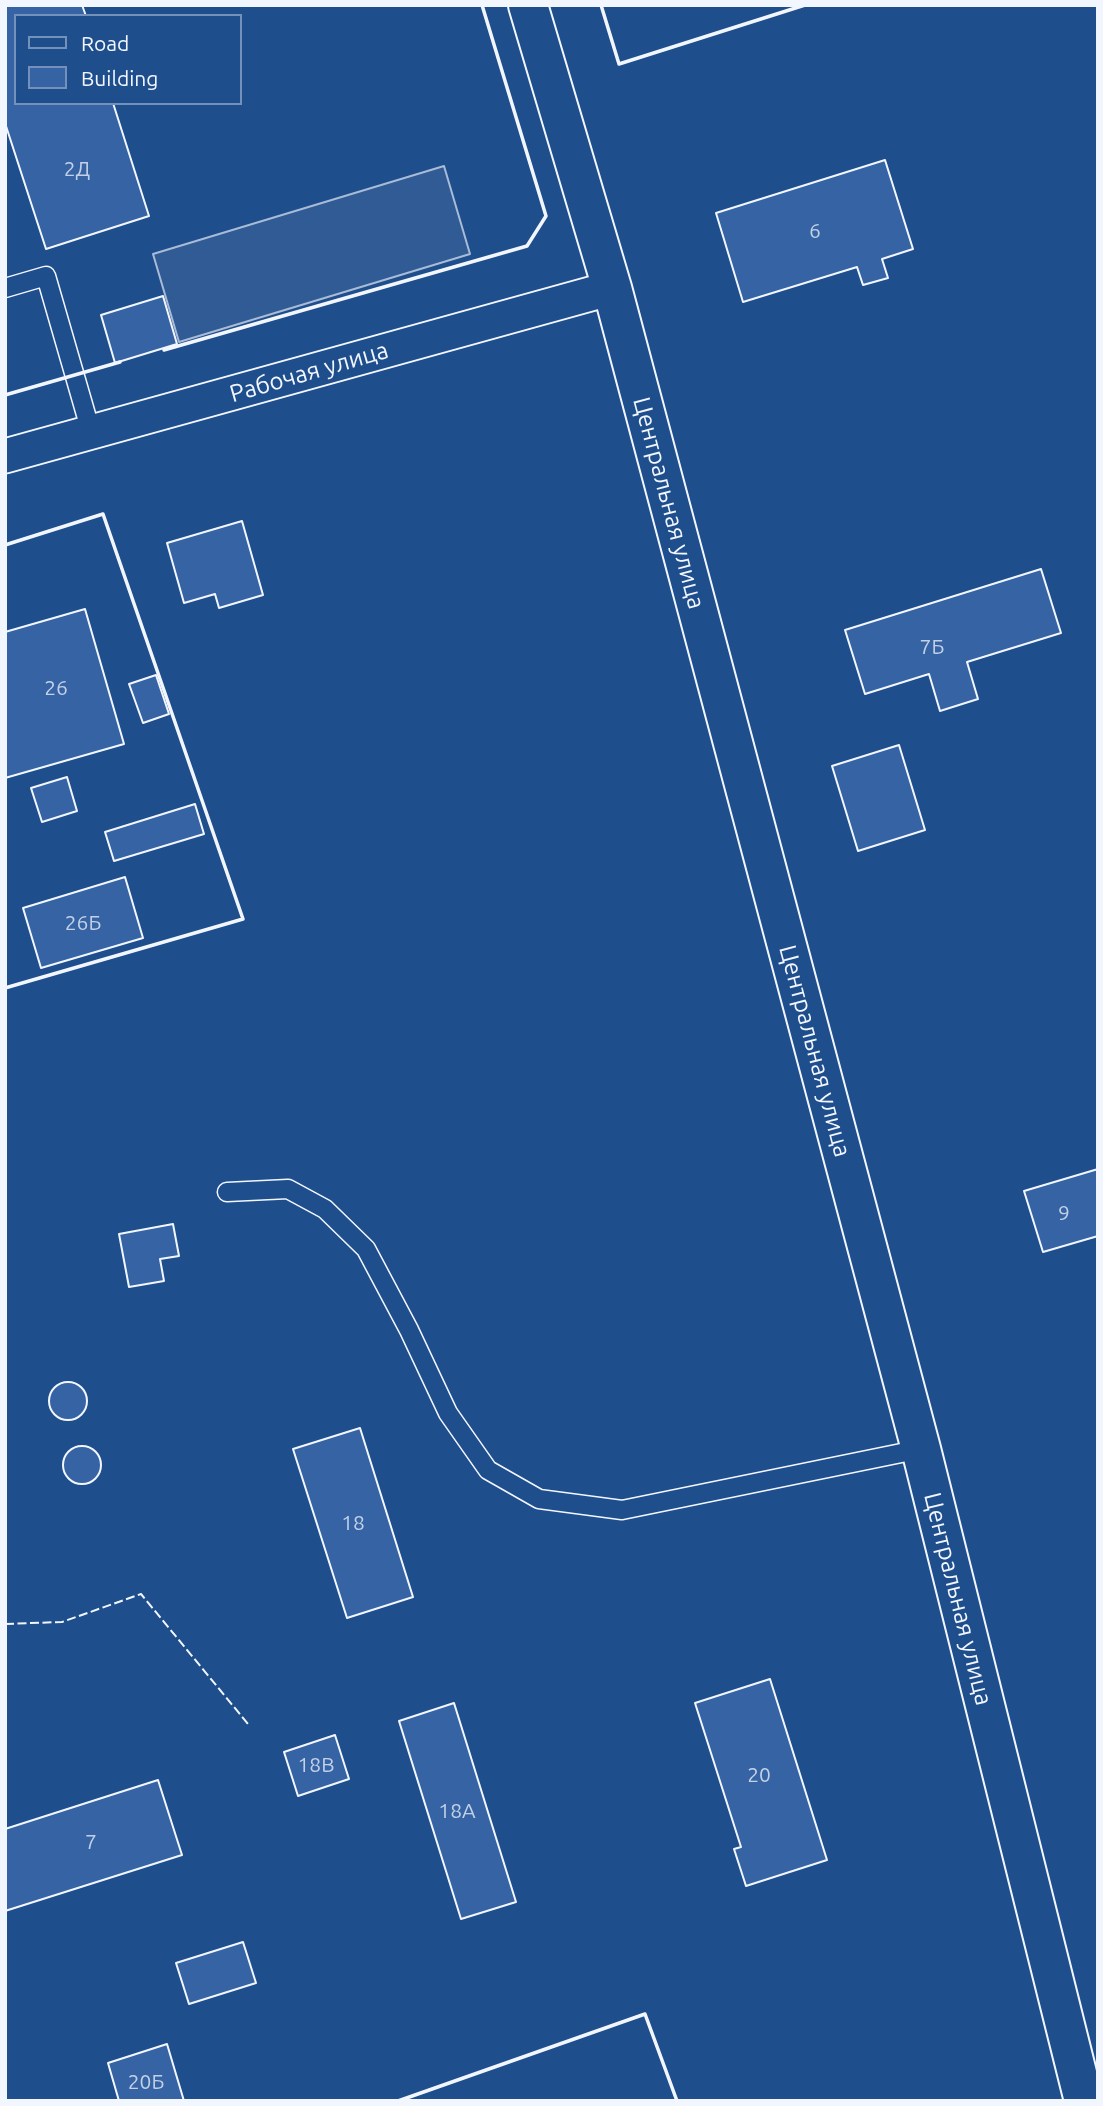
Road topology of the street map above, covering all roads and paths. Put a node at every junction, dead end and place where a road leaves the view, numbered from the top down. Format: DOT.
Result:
graph roads {
  1 [pos="528,5"];
  2 [pos="5,288"];
  3 [pos="612,288"];
  4 [pos="91,432"];
  5 [pos="5,456"];
  6 [pos="227,1192"];
  7 [pos="921,1449"];
  8 [pos="1084,2101"];
  1 -- 3 [label="street, Центральная улица"];
  2 -- 4 [label="lane"];
  3 -- 4 [label="street, Рабочая улица"];
  3 -- 7 [label="street, Центральная улица"];
  4 -- 5 [label="street, Рабочая улица"];
  6 -- 7 [label="lane"];
  7 -- 8 [label="street, Центральная улица"];
}
